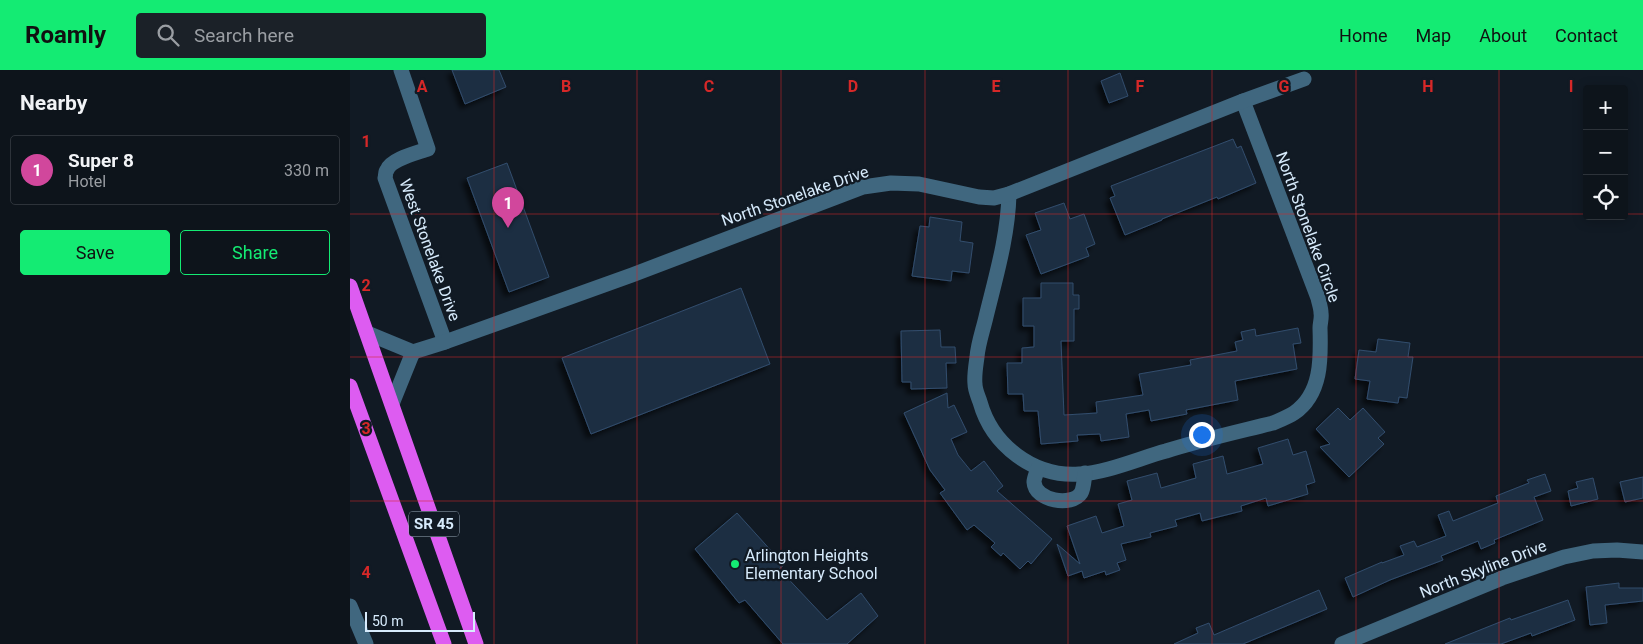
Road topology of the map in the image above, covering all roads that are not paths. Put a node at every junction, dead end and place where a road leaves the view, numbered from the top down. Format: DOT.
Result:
graph roads {
  1 [pos="401,70"];
  2 [pos="1304,79"];
  3 [pos="1243,101"];
  4 [pos="1009,194"];
  5 [pos="350,286"];
  6 [pos="367,333"];
  7 [pos="445,342"];
  8 [pos="413,352"];
  9 [pos="350,386"];
  10 [pos="392,404"];
  11 [pos="1038,468"];
  12 [pos="1085,473"];
  13 [pos="1643,552"];
  14 [pos="350,606"];
  15 [pos="366,644"];
  16 [pos="444,644"];
  17 [pos="476,644"];
  18 [pos="1342,644"];
  1 -- 7 [label="street, West Stonelake Drive"];
  2 -- 3 [label="street, North Stonelake Drive"];
  3 -- 4 [label="street, North Stonelake Drive"];
  3 -- 12 [label="street, North Stonelake Circle"];
  4 -- 7 [label="street, North Stonelake Drive"];
  4 -- 11 [label="street, North Stonelake Circle"];
  5 -- 6 [label="highway, SR 45"];
  6 -- 8 [label="street"];
  6 -- 10 [label="highway, SR 45"];
  7 -- 8 [label="street, North Stonelake Drive"];
  8 -- 10 [label="street"];
  9 -- 16 [label="highway, SR 45"];
  10 -- 17 [label="highway, SR 45"];
  11 -- 12 [label="street, North Stonelake Circle"];
  11 -- 12 [label="street"];
  13 -- 18 [label="street, North Skyline Drive"];
  14 -- 15 [label="street"];
}
